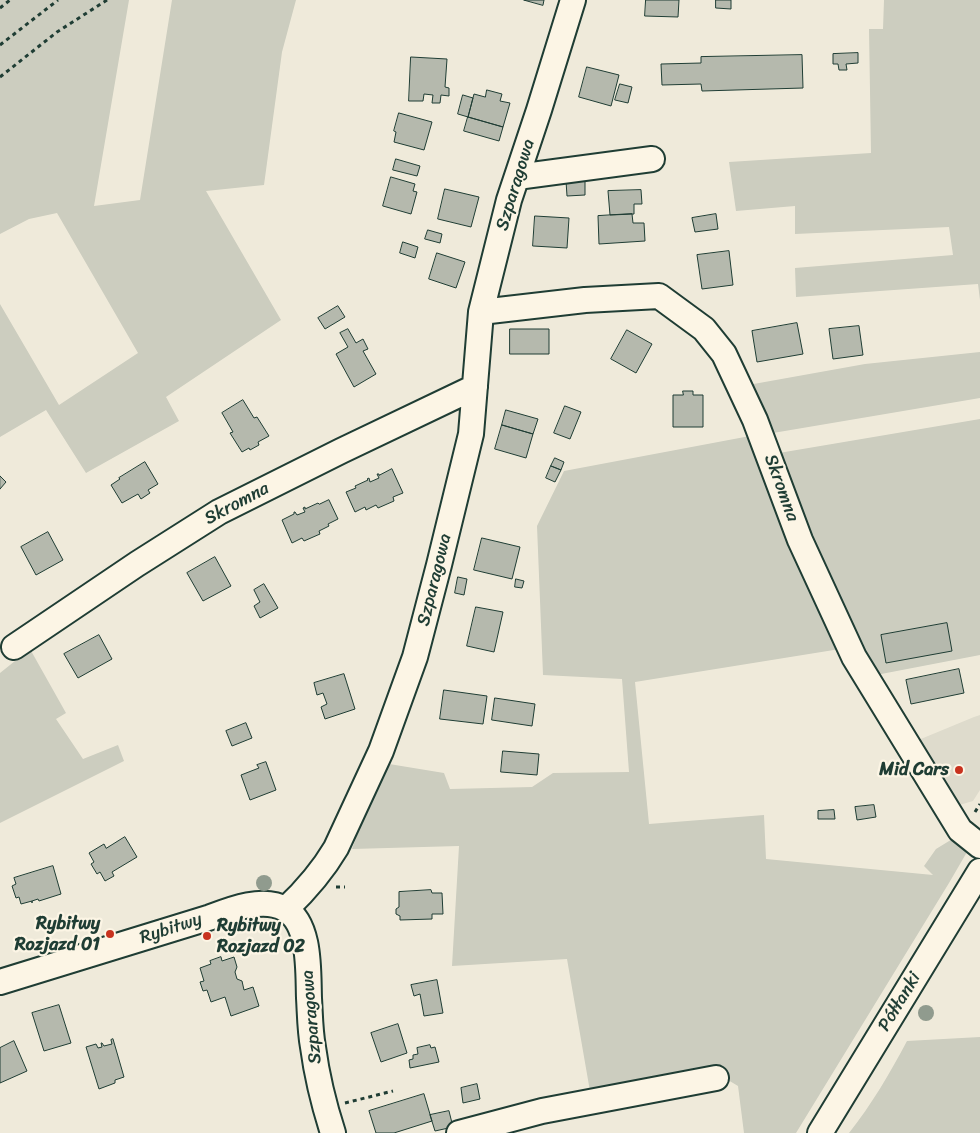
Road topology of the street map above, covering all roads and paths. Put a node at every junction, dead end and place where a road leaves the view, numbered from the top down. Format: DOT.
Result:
graph roads {
  1 [pos="10,0"];
  2 [pos="58,0"];
  3 [pos="106,0"];
  4 [pos="573,0"];
  5 [pos="0,8"];
  6 [pos="0,45"];
  7 [pos="0,77"];
  8 [pos="652,159"];
  9 [pos="517,177"];
  10 [pos="481,312"];
  11 [pos="475,387"];
  12 [pos="14,647"];
  13 [pos="980,846"];
  14 [pos="980,871"];
  15 [pos="286,909"];
  16 [pos="0,982"];
  17 [pos="716,1078"];
  18 [pos="393,1091"];
  19 [pos="342,1104"];
  20 [pos="333,1133"];
  21 [pos="459,1133"];
  22 [pos="820,1133"];
  1 -- 5 [label="path"];
  2 -- 6 [label="path"];
  3 -- 7 [label="path"];
  4 -- 9 [label="street, Szparagowa"];
  8 -- 9 [label="street"];
  9 -- 10 [label="street, Szparagowa"];
  10 -- 11 [label="street, Szparagowa"];
  10 -- 13 [label="street, Skromna"];
  11 -- 12 [label="street, Skromna"];
  11 -- 15 [label="street, Szparagowa"];
  14 -- 22 [label="street, Półłanki"];
  15 -- 16 [label="street, Rybitwy"];
  15 -- 20 [label="street, Szparagowa"];
  17 -- 21 [label="street"];
  18 -- 19 [label="path"];
}
